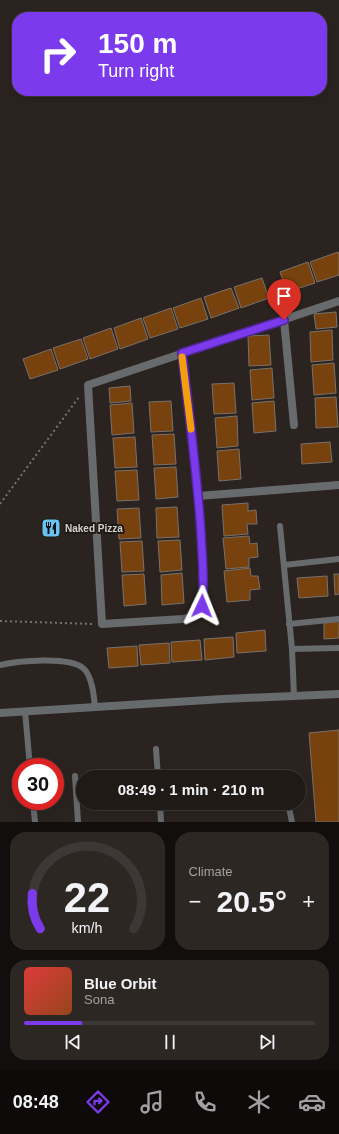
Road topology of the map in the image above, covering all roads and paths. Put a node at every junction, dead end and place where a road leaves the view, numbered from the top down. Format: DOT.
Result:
graph roads {
  1 [pos="339,301"];
  2 [pos="284,320"];
  3 [pos="182,353"];
  4 [pos="88,385"];
  5 [pos="294,425"];
  6 [pos="339,485"];
  7 [pos="198,496"];
  8 [pos="0,504"];
  9 [pos="280,526"];
  10 [pos="339,559"];
  11 [pos="284,565"];
  12 [pos="339,620"];
  13 [pos="0,621"];
  14 [pos="102,624"];
  15 [pos="289,624"];
  16 [pos="339,648"];
  17 [pos="292,649"];
  18 [pos="0,665"];
  19 [pos="339,694"];
  20 [pos="294,696"];
  21 [pos="95,707"];
  22 [pos="25,711"];
  23 [pos="0,713"];
  24 [pos="156,749"];
  25 [pos="29,758"];
  26 [pos="158,770"];
  27 [pos="75,776"];
  28 [pos="34,810"];
  29 [pos="160,810"];
  30 [pos="289,810"];
  31 [pos="36,822"];
  32 [pos="78,822"];
  33 [pos="161,822"];
  34 [pos="292,822"];
  1 -- 2 [label="street"];
  2 -- 3 [label="street"];
  2 -- 5 [label="street"];
  3 -- 4 [label="street"];
  3 -- 7 [label="street"];
  4 -- 8 [label="path"];
  4 -- 14 [label="street"];
  6 -- 7 [label="street"];
  7 -- 14 [label="street"];
  9 -- 11 [label="lane"];
  10 -- 11 [label="lane"];
  11 -- 15 [label="lane"];
  12 -- 15 [label="lane"];
  13 -- 14 [label="path"];
  15 -- 17 [label="lane"];
  16 -- 17 [label="lane"];
  17 -- 20 [label="lane"];
  18 -- 21 [label="lane"];
  19 -- 20 [label="street"];
  20 -- 21 [label="street"];
  21 -- 22 [label="street"];
  22 -- 23 [label="street"];
  22 -- 25 [label="lane"];
  24 -- 26 [label="lane"];
  27 -- 32 [label="lane"];
  28 -- 31 [label="lane"];
  29 -- 33 [label="lane"];
  30 -- 34 [label="lane"];
}
